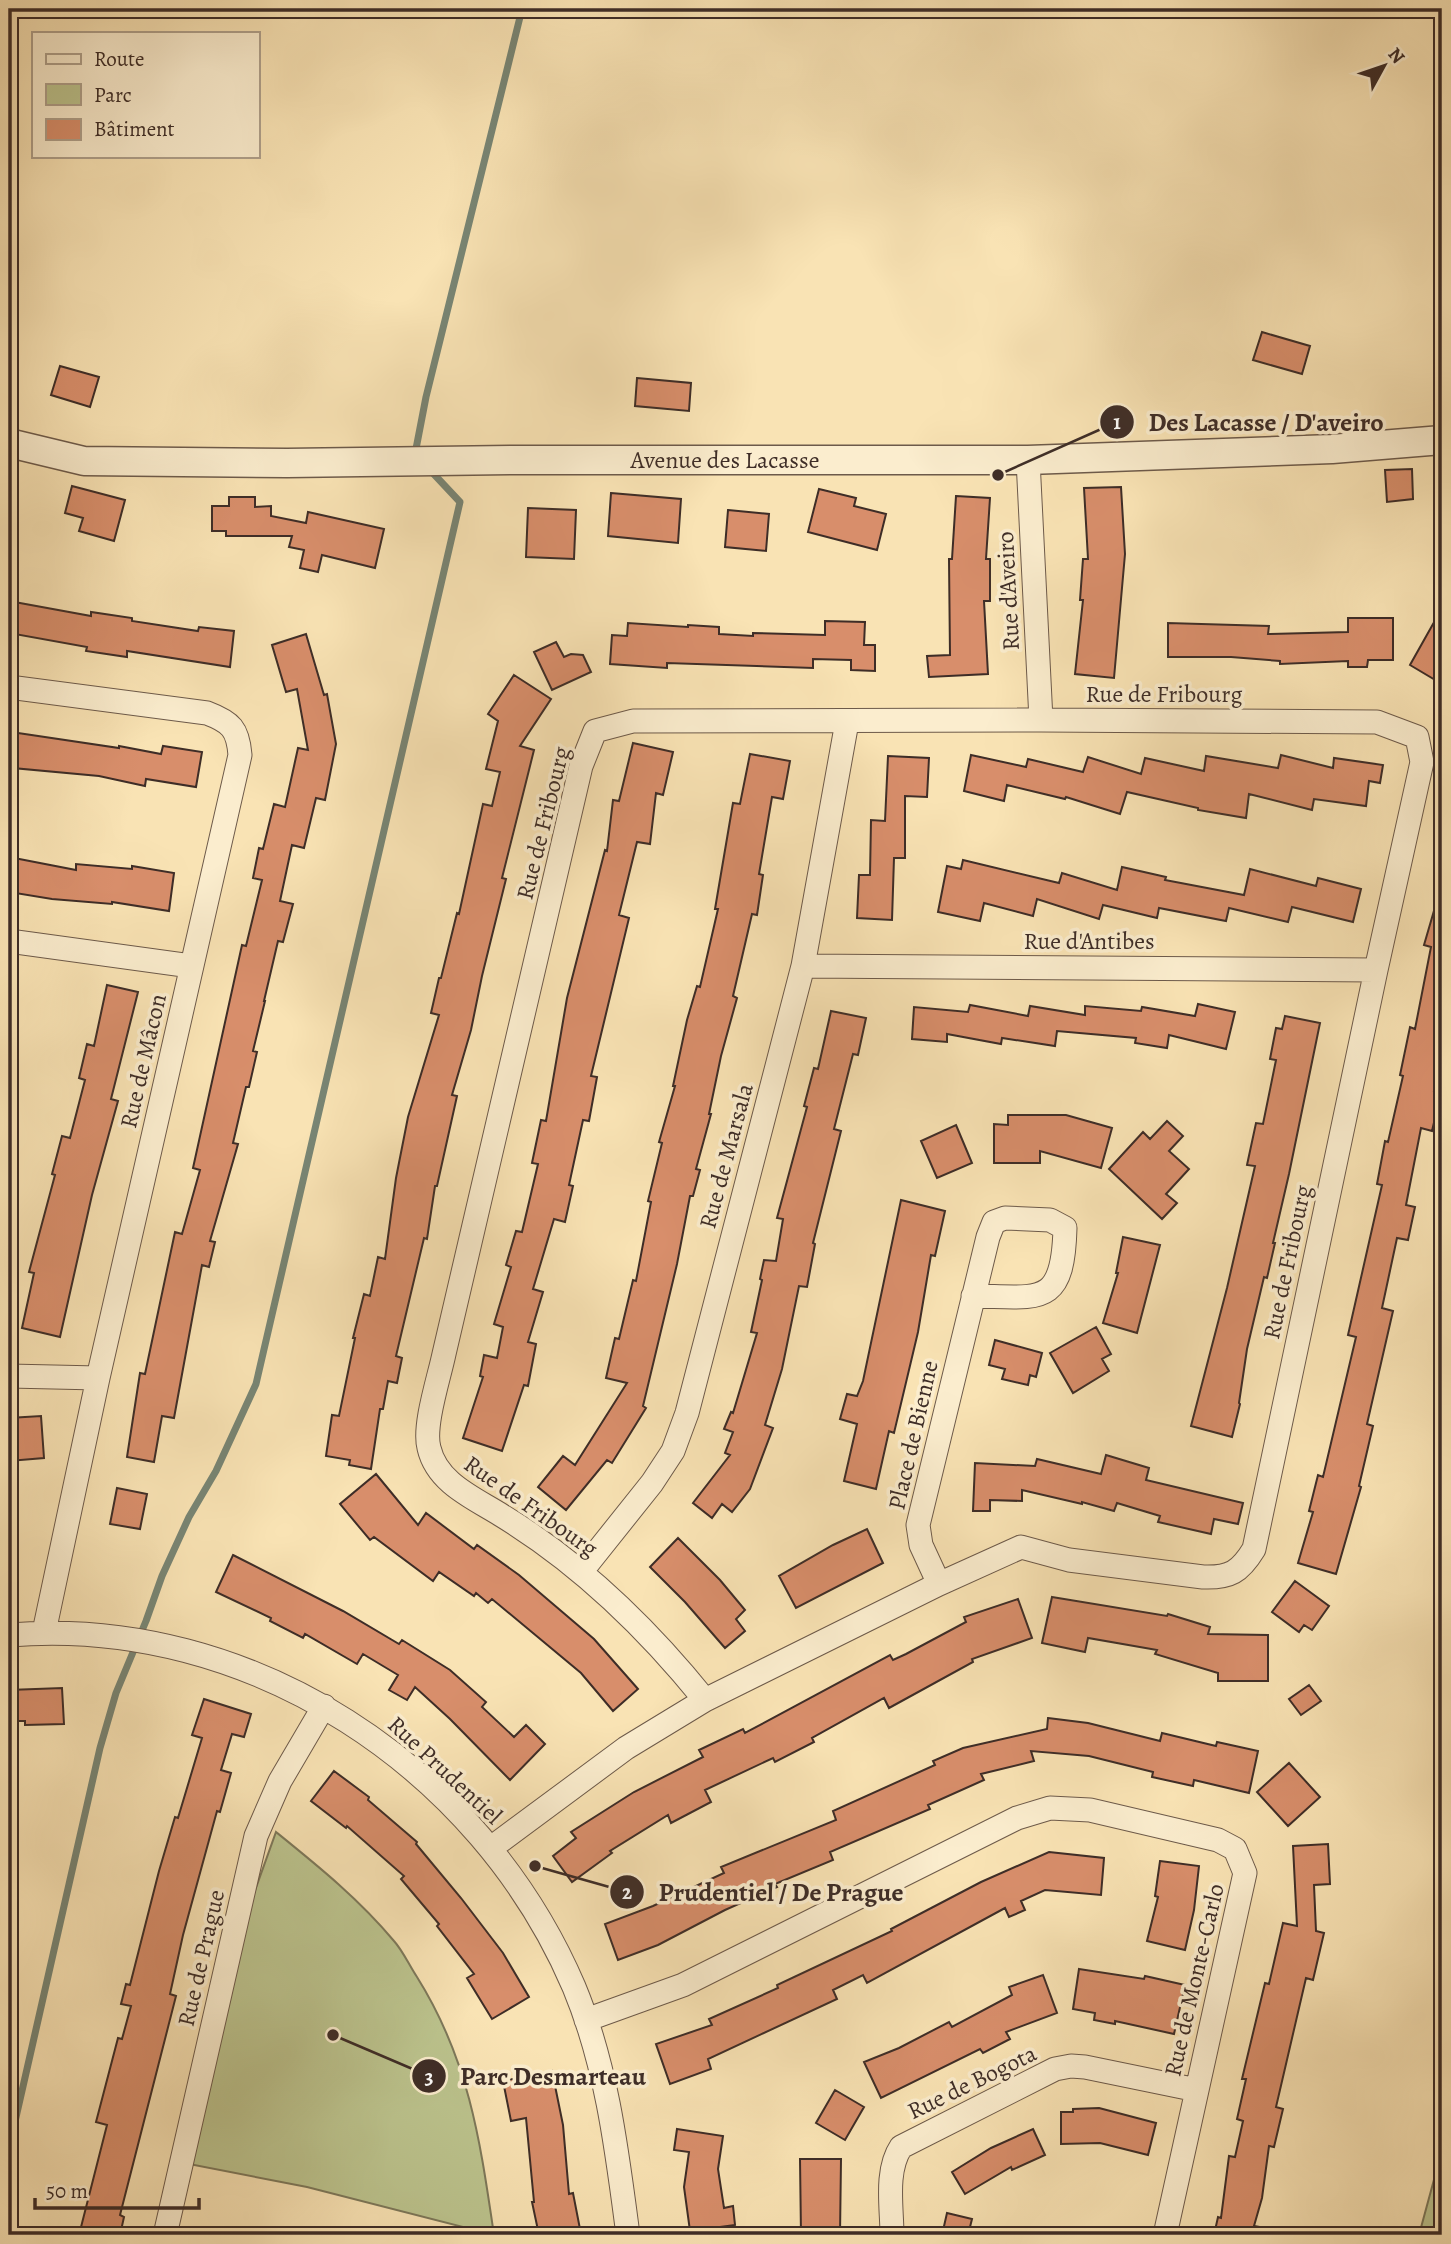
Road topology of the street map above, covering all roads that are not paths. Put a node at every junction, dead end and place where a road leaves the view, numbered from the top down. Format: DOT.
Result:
graph roads {
  1 [pos="1442,440"];
  2 [pos="9,443"];
  3 [pos="1028,460"];
  4 [pos="9,687"];
  5 [pos="1041,720"];
  6 [pos="847,722"];
  7 [pos="9,941"];
  8 [pos="191,966"];
  9 [pos="803,966"];
  10 [pos="1376,970"];
  11 [pos="973,1296"];
  12 [pos="9,1376"];
  13 [pos="98,1378"];
  14 [pos="581,1572"];
  15 [pos="939,1584"];
  16 [pos="44,1632"];
  17 [pos="9,1635"];
  18 [pos="705,1700"];
  19 [pos="324,1706"];
  20 [pos="491,1848"];
  21 [pos="586,2020"];
  22 [pos="1197,2090"];
  23 [pos="164,2235"];
  24 [pos="628,2235"];
  25 [pos="892,2235"];
  26 [pos="1165,2235"];
  1 -- 3 [label="street, Avenue des Lacasse"];
  2 -- 3 [label="street, Avenue des Lacasse"];
  3 -- 5 [label="street, Rue d'Aveiro"];
  4 -- 8 [label="street, Rue de Mâcon"];
  5 -- 6 [label="street, Rue de Fribourg"];
  5 -- 10 [label="street, Rue de Fribourg"];
  6 -- 9 [label="street, Rue de Marsala"];
  6 -- 14 [label="street, Rue de Fribourg"];
  7 -- 8 [label="street"];
  8 -- 13 [label="street, Rue de Mâcon"];
  9 -- 10 [label="street, Rue d'Antibes"];
  9 -- 14 [label="street, Rue de Marsala"];
  10 -- 15 [label="street, Rue de Fribourg"];
  11 -- 11 [label="street, Place de Bienne"];
  11 -- 15 [label="street, Place de Bienne"];
  12 -- 13 [label="street"];
  13 -- 16 [label="street, Rue de Mâcon"];
  14 -- 18 [label="street, Rue de Fribourg"];
  15 -- 18 [label="street, Rue de Fribourg"];
  16 -- 17 [label="street, Rue Prudentiel"];
  16 -- 19 [label="street, Rue Prudentiel"];
  18 -- 20 [label="street, Rue de Fribourg"];
  19 -- 20 [label="street, Rue Prudentiel"];
  19 -- 23 [label="street, Rue de Prague"];
  20 -- 21 [label="street, Rue Prudentiel"];
  21 -- 22 [label="street, Rue de Monte-Carlo"];
  21 -- 24 [label="street, Rue Prudentiel"];
  22 -- 25 [label="street, Rue de Bogota"];
  22 -- 26 [label="street, Rue de Monte-Carlo"];
}
